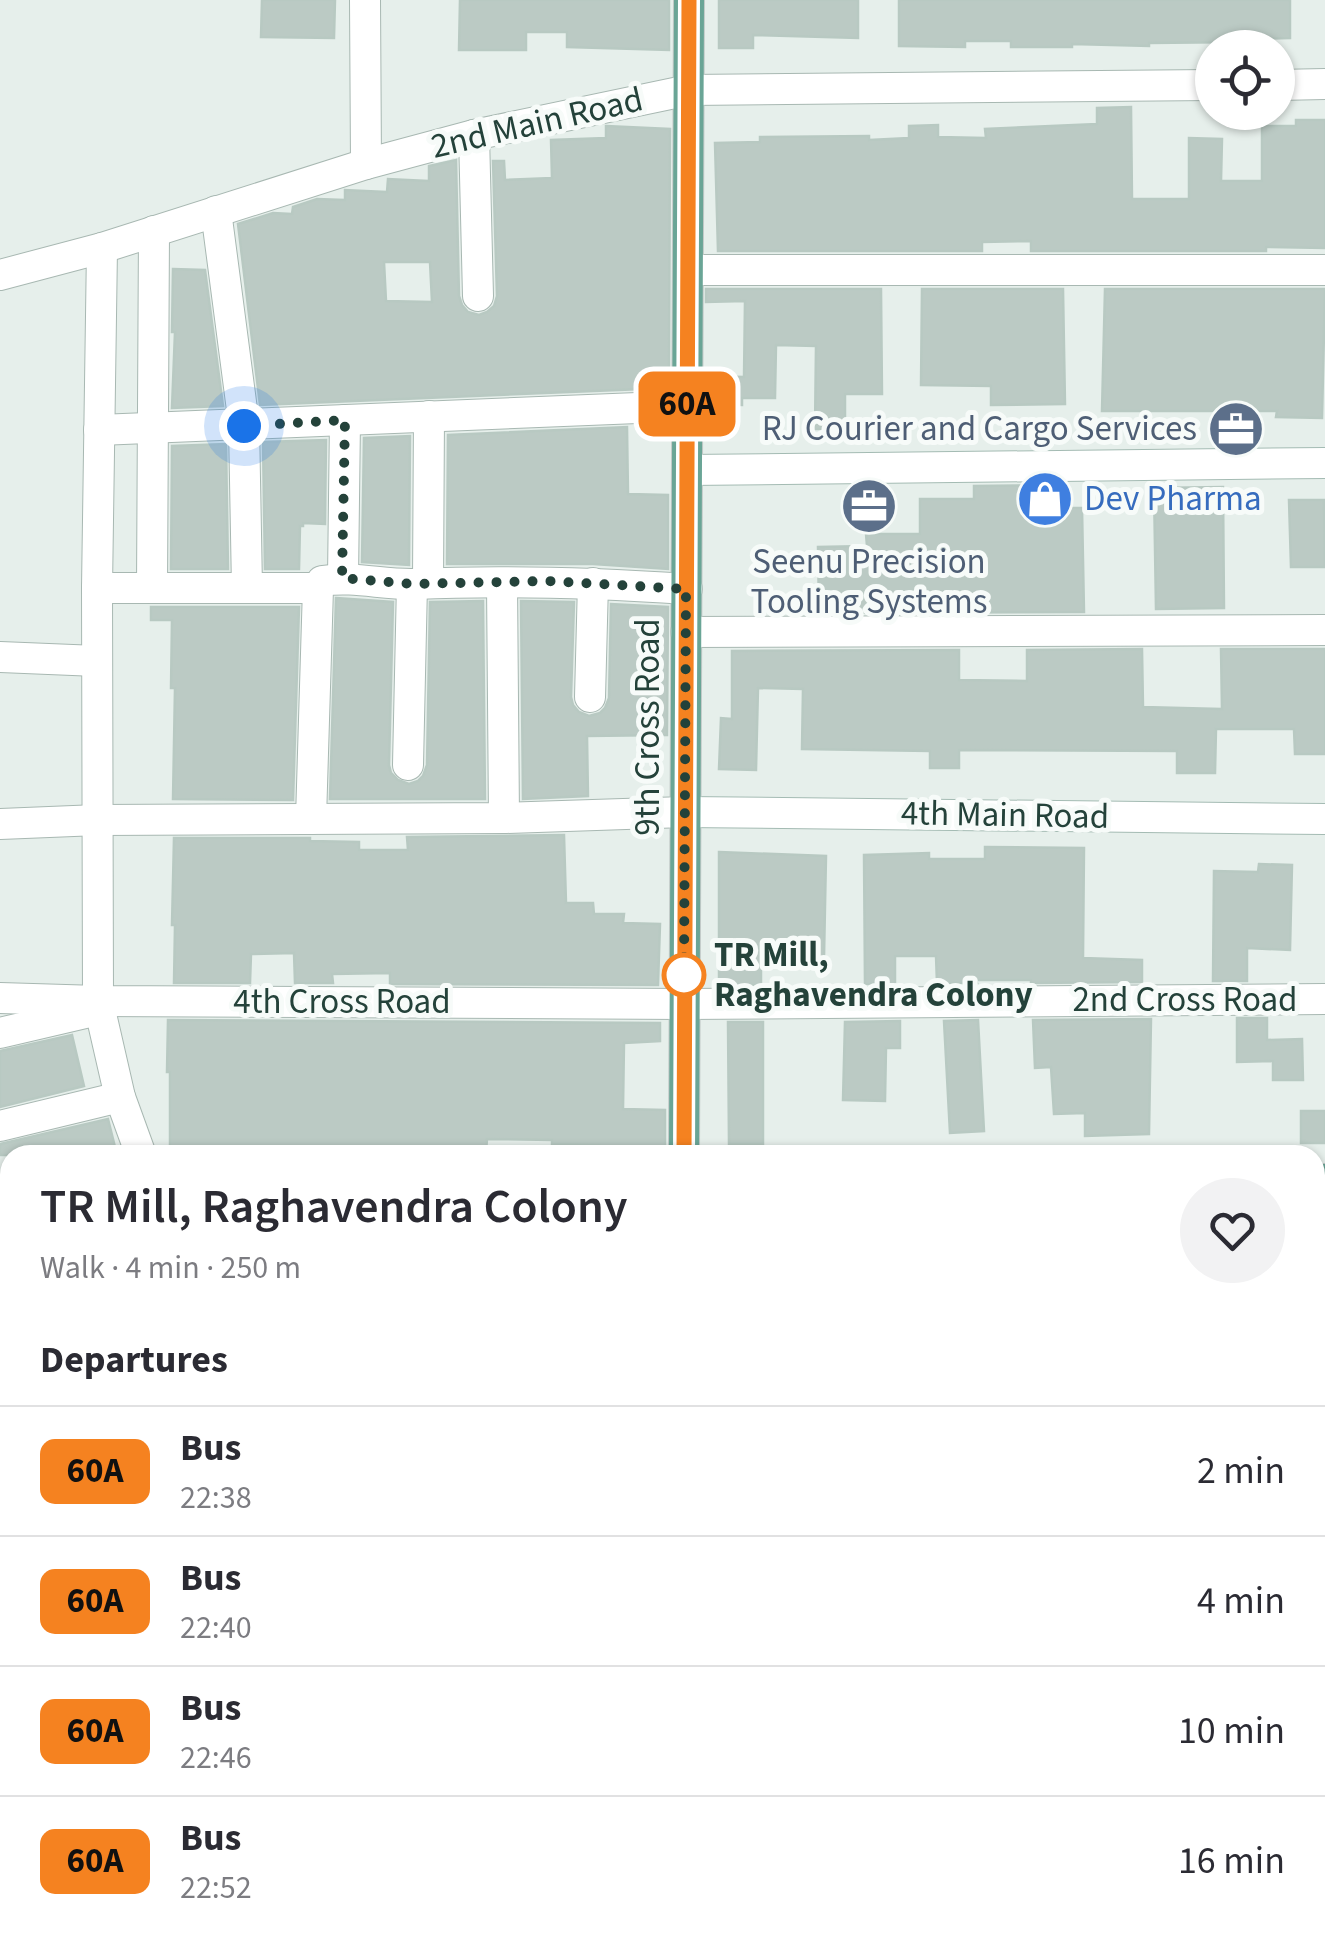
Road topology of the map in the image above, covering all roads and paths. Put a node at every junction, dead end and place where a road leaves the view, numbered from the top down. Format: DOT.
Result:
graph roads {
  1 [pos="366,0"];
  2 [pos="689,0"];
  3 [pos="1325,84"];
  4 [pos="1295,85"];
  5 [pos="1195,86"];
  6 [pos="689,90"];
  7 [pos="474,135"];
  8 [pos="366,164"];
  9 [pos="216,212"];
  10 [pos="154,231"];
  11 [pos="102,248"];
  12 [pos="688,270"];
  13 [pos="1325,270"];
  14 [pos="0,275"];
  15 [pos="478,296"];
  16 [pos="687,406"];
  17 [pos="429,416"];
  18 [pos="345,420"];
  19 [pos="244,426"];
  20 [pos="154,428"];
  21 [pos="99,430"];
  22 [pos="1325,463"];
  23 [pos="687,470"];
  24 [pos="330,583"];
  25 [pos="420,583"];
  26 [pos="592,583"];
  27 [pos="502,584"];
  28 [pos="97,588"];
  29 [pos="152,588"];
  30 [pos="247,588"];
  31 [pos="686,589"];
  32 [pos="1325,630"];
  33 [pos="686,632"];
  34 [pos="0,656"];
  35 [pos="98,662"];
  36 [pos="590,697"];
  37 [pos="408,765"];
  38 [pos="685,812"];
  39 [pos="504,818"];
  40 [pos="1325,819"];
  41 [pos="98,820"];
  42 [pos="311,820"];
  43 [pos="0,824"];
  44 [pos="0,998"];
  45 [pos="1325,999"];
  46 [pos="684,1004"];
  47 [pos="99,1005"];
  48 [pos="0,1032"];
  49 [pos="120,1097"];
  50 [pos="0,1126"];
  51 [pos="138,1145"];
  52 [pos="684,1145"];
  1 -- 8 [label="street"];
  2 -- 6 [label="main road, 9th Cross Road"];
  3 -- 4 [label="street"];
  5 -- 6 [label="street, 2nd Main Road"];
  6 -- 7 [label="street, 2nd Main Road"];
  6 -- 12 [label="main road, 9th Cross Road"];
  7 -- 8 [label="street, 2nd Main Road"];
  7 -- 15 [label="street"];
  8 -- 9 [label="street, 2nd Main Road"];
  9 -- 10 [label="street, 2nd Main Road"];
  9 -- 19 [label="street"];
  10 -- 11 [label="street, 2nd Main Road"];
  10 -- 20 [label="street"];
  11 -- 14 [label="street, 2nd Main Road"];
  11 -- 21 [label="street"];
  12 -- 13 [label="street"];
  12 -- 16 [label="main road, 9th Cross Road"];
  16 -- 17 [label="street"];
  16 -- 23 [label="main road, 9th Cross Road"];
  17 -- 18 [label="street"];
  17 -- 25 [label="street"];
  18 -- 19 [label="street"];
  18 -- 24 [label="street"];
  19 -- 20 [label="street"];
  19 -- 30 [label="street"];
  20 -- 21 [label="street"];
  20 -- 29 [label="street"];
  21 -- 28 [label="street"];
  22 -- 23 [label="street"];
  23 -- 31 [label="main road, 9th Cross Road"];
  24 -- 25 [label="street"];
  24 -- 30 [label="street"];
  24 -- 42 [label="street"];
  25 -- 27 [label="street"];
  25 -- 37 [label="street"];
  26 -- 27 [label="street"];
  26 -- 31 [label="street"];
  26 -- 36 [label="street"];
  27 -- 39 [label="street"];
  28 -- 29 [label="street"];
  28 -- 35 [label="street"];
  29 -- 30 [label="street"];
  31 -- 33 [label="main road, 9th Cross Road"];
  32 -- 33 [label="street"];
  33 -- 38 [label="main road, 9th Cross Road"];
  34 -- 35 [label="street"];
  35 -- 41 [label="street"];
  38 -- 39 [label="street, 4th Main Road"];
  38 -- 40 [label="street, 4th Main Road"];
  38 -- 46 [label="main road, 9th Cross Road"];
  39 -- 42 [label="street, 4th Main Road"];
  41 -- 42 [label="street, 4th Main Road"];
  41 -- 43 [label="street, 4th Main Road"];
  41 -- 47 [label="street"];
  44 -- 47 [label="street, 4th Cross Road"];
  45 -- 46 [label="street, 2nd Cross Road"];
  46 -- 47 [label="street, 4th Cross Road"];
  46 -- 52 [label="main road, 9th Cross Road"];
  47 -- 48 [label="street"];
  47 -- 49 [label="street"];
  49 -- 50 [label="street"];
  49 -- 51 [label="street"];
}
